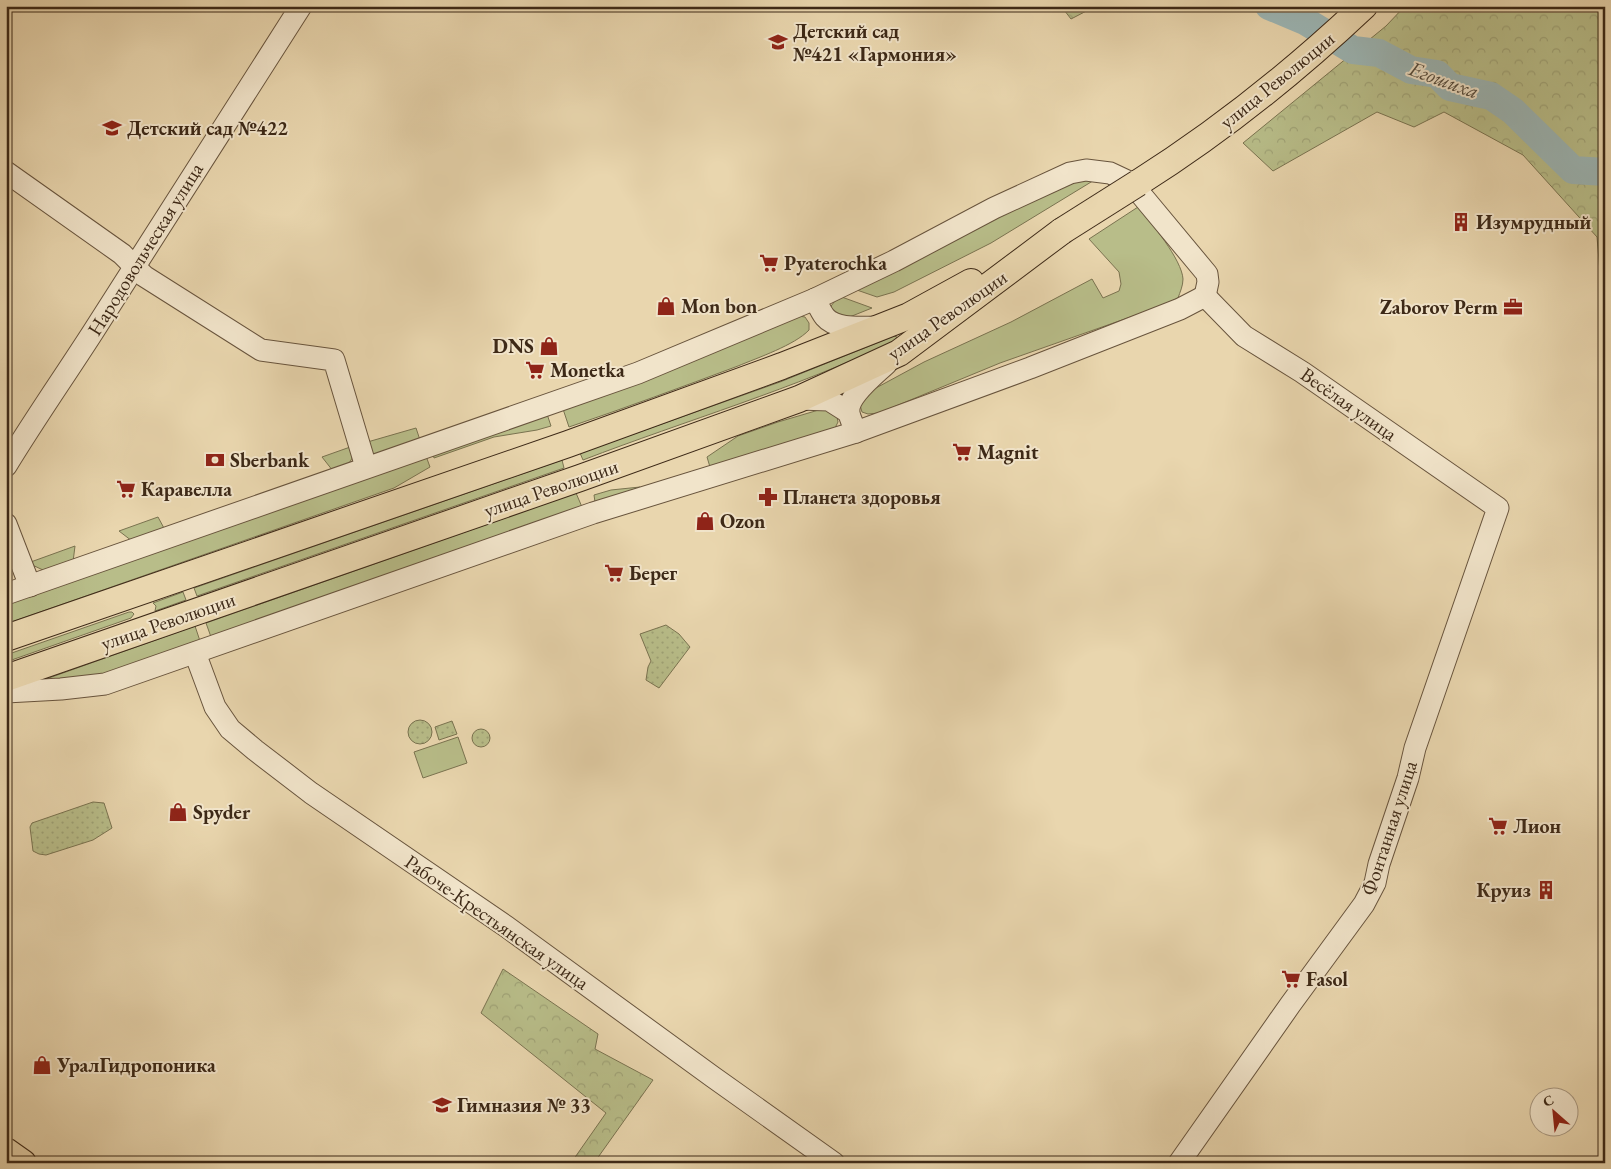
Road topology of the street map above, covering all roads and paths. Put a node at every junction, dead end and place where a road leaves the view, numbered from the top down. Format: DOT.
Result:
graph roads {
  1 [pos="301,6"];
  2 [pos="1364,6"];
  3 [pos="6,172"];
  4 [pos="1062,231"];
  5 [pos="134,265"];
  6 [pos="1205,296"];
  7 [pos="815,299"];
  8 [pos="825,318"];
  9 [pos="886,326"];
  10 [pos="899,353"];
  11 [pos="782,366"];
  12 [pos="799,399"];
  13 [pos="848,412"];
  14 [pos="856,432"];
  15 [pos="6,466"];
  16 [pos="366,467"];
  17 [pos="1498,508"];
  18 [pos="6,524"];
  19 [pos="30,586"];
  20 [pos="6,594"];
  21 [pos="127,597"];
  22 [pos="140,631"];
  23 [pos="6,638"];
  24 [pos="195,653"];
  25 [pos="6,678"];
  26 [pos="6,692"];
  27 [pos="6,1151"];
  28 [pos="24,1163"];
  29 [pos="834,1163"];
  30 [pos="1179,1163"];
  1 -- 5 [label="street, Народовольческая улица"];
  2 -- 4 [label="main road, улица Революции, bridge"];
  3 -- 5 [label="street"];
  4 -- 9 [label="main road, улица Революции"];
  4 -- 10 [label="main road, улица Революции"];
  5 -- 15 [label="street, Народовольческая улица"];
  5 -- 16 [label="street"];
  6 -- 7 [label="street"];
  6 -- 14 [label="street, улица Революции"];
  6 -- 17 [label="street, Весёлая улица"];
  7 -- 8 [label="street"];
  7 -- 16 [label="street"];
  8 -- 9 [label="street"];
  8 -- 11 [label="street"];
  9 -- 11 [label="main road, улица Революции"];
  10 -- 12 [label="main road, улица Революции"];
  10 -- 13 [label="street"];
  11 -- 21 [label="main road, улица Революции"];
  12 -- 13 [label="street"];
  12 -- 22 [label="main road, улица Революции"];
  13 -- 14 [label="street"];
  14 -- 24 [label="street, улица Революции"];
  16 -- 19 [label="street"];
  17 -- 30 [label="street, Фонтанная улица"];
  18 -- 19 [label="street"];
  19 -- 20 [label="street"];
  21 -- 22 [label="main road"];
  21 -- 23 [label="main road, улица Революции"];
  22 -- 25 [label="main road, улица Революции"];
  24 -- 26 [label="street, улица Революции"];
  24 -- 29 [label="street, Рабоче-Крестьянская улица"];
  27 -- 28 [label="main road"];
}
